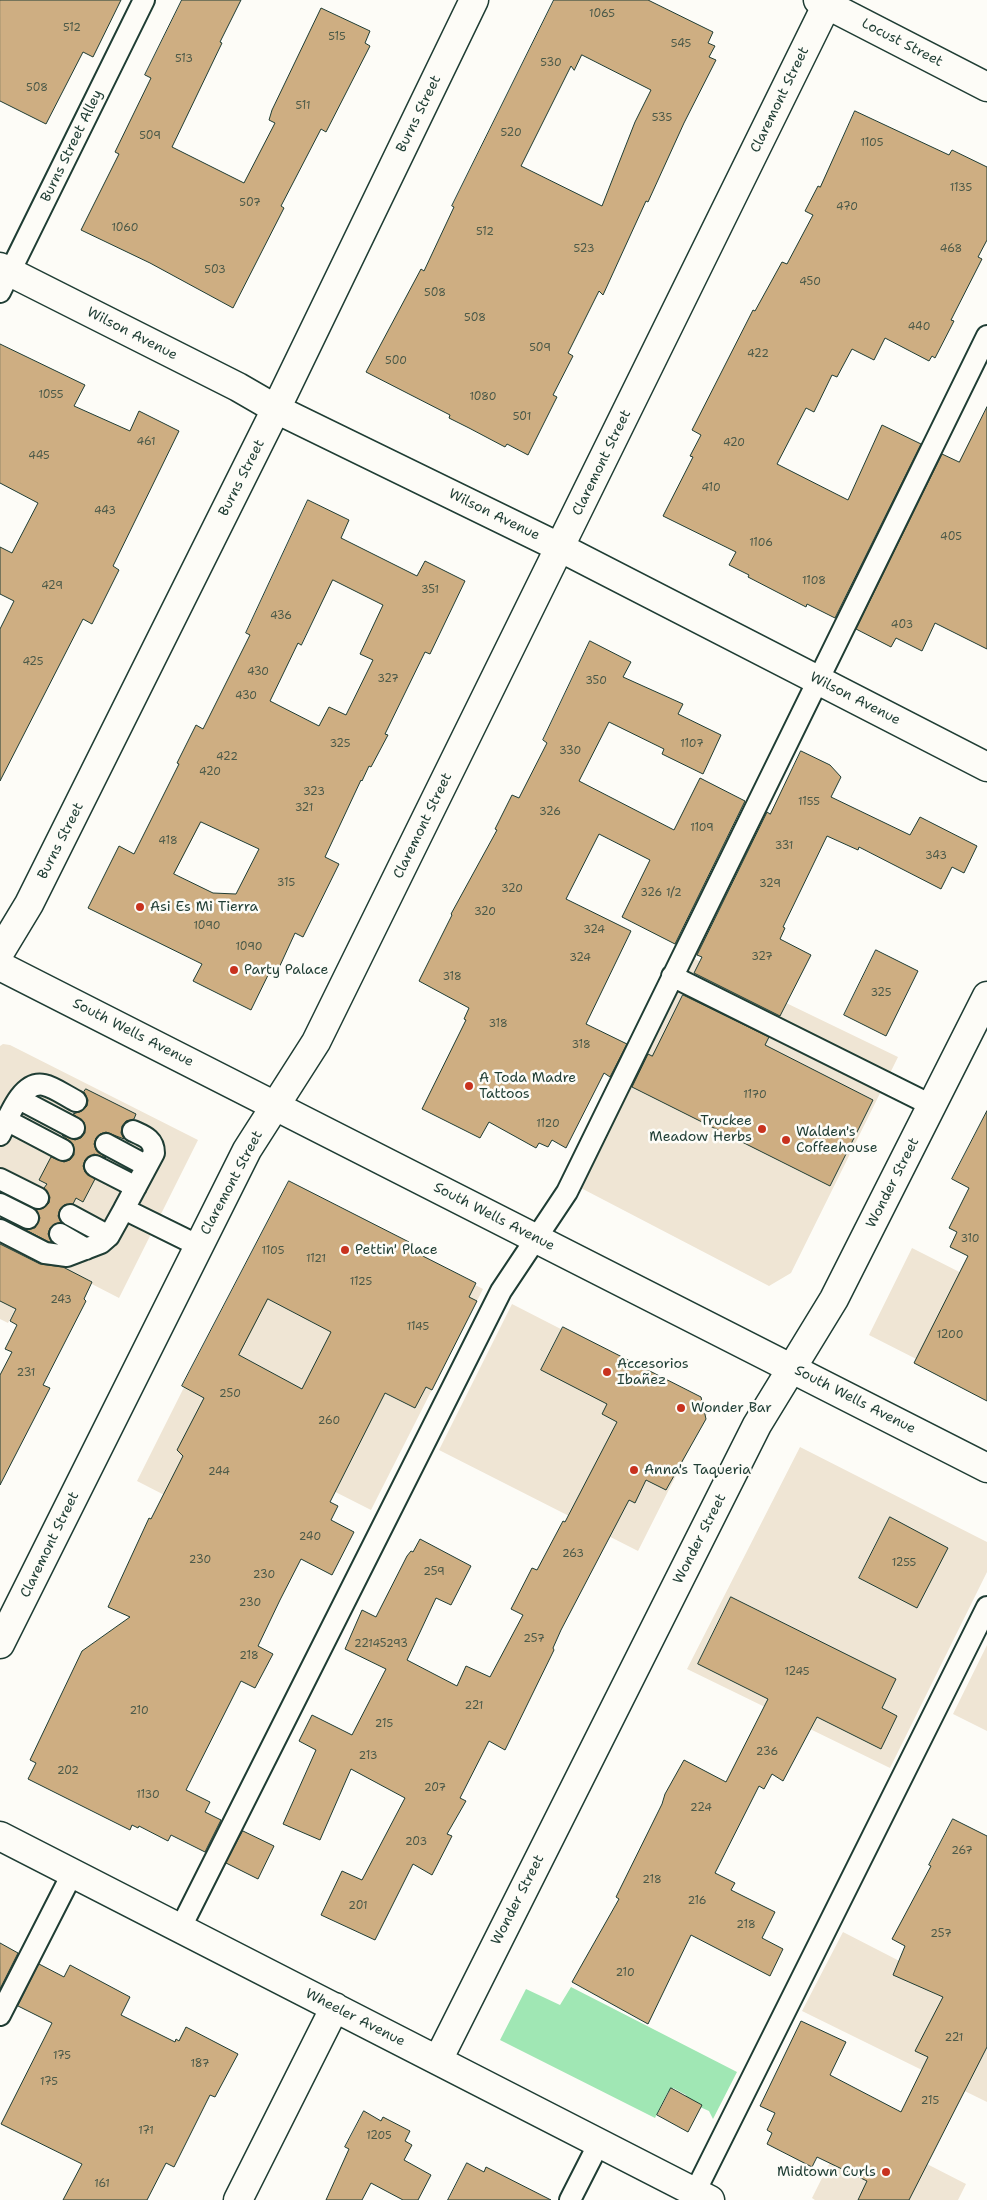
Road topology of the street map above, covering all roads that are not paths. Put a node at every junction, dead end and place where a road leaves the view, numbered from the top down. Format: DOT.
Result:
graph roads {
  1 [pos="144,0"];
  2 [pos="474,0"];
  3 [pos="824,2"];
  4 [pos="987,87"];
  5 [pos="3,277"];
  6 [pos="987,336"];
  7 [pos="276,409"];
  8 [pos="561,548"];
  9 [pos="818,680"];
  10 [pos="987,767"];
  11 [pos="0,952"];
  12 [pos="0,966"];
  13 [pos="672,976"];
  14 [pos="987,996"];
  15 [pos="19,1099"];
  16 [pos="76,1101"];
  17 [pos="275,1106"];
  18 [pos="933,1106"];
  19 [pos="4,1128"];
  20 [pos="74,1128"];
  21 [pos="133,1131"];
  22 [pos="106,1144"];
  23 [pos="63,1150"];
  24 [pos="95,1166"];
  25 [pos="147,1166"];
  26 [pos="0,1179"];
  27 [pos="136,1187"];
  28 [pos="38,1198"];
  29 [pos="0,1204"];
  30 [pos="124,1209"];
  31 [pos="70,1215"];
  32 [pos="28,1218"];
  33 [pos="0,1230"];
  34 [pos="60,1234"];
  35 [pos="109,1236"];
  36 [pos="537,1239"];
  37 [pos="199,1246"];
  38 [pos="86,1249"];
  39 [pos="793,1368"];
  40 [pos="987,1468"];
  41 [pos="987,1607"];
  42 [pos="0,1644"];
  43 [pos="0,1836"];
  44 [pos="72,1874"];
  45 [pos="180,1929"];
  46 [pos="335,2007"];
  47 [pos="0,2015"];
  48 [pos="438,2060"];
  49 [pos="599,2142"];
  50 [pos="703,2196"];
  51 [pos="238,2200"];
  52 [pos="570,2200"];
  1 -- 5 [label="lane, Burns Street Alley"];
  2 -- 7 [label="street, Burns Street"];
  3 -- 4 [label="street, Locust Street"];
  3 -- 8 [label="street, Claremont Street"];
  5 -- 7 [label="street, Wilson Avenue"];
  6 -- 9 [label="lane"];
  7 -- 8 [label="street, Wilson Avenue"];
  7 -- 11 [label="street, Burns Street"];
  8 -- 9 [label="street, Wilson Avenue"];
  8 -- 17 [label="street, Claremont Street"];
  9 -- 10 [label="street, Wilson Avenue"];
  9 -- 13 [label="lane"];
  12 -- 17 [label="street, South Wells Avenue"];
  13 -- 18 [label="lane"];
  13 -- 36 [label="lane"];
  14 -- 18 [label="street, Wonder Street"];
  15 -- 16 [label="lane"];
  15 -- 19 [label="lane"];
  15 -- 20 [label="lane"];
  17 -- 36 [label="street, South Wells Avenue"];
  17 -- 37 [label="street, Claremont Street"];
  18 -- 39 [label="street, Wonder Street"];
  19 -- 23 [label="lane"];
  21 -- 25 [label="lane"];
  22 -- 25 [label="lane"];
  24 -- 27 [label="lane"];
  25 -- 27 [label="lane"];
  26 -- 28 [label="lane"];
  27 -- 30 [label="lane"];
  29 -- 32 [label="lane"];
  30 -- 35 [label="lane"];
  30 -- 37 [label="lane"];
  31 -- 35 [label="lane"];
  33 -- 38 [label="lane"];
  34 -- 38 [label="lane"];
  35 -- 38 [label="lane"];
  36 -- 39 [label="street, South Wells Avenue"];
  36 -- 45 [label="lane"];
  37 -- 42 [label="street, Claremont Street"];
  39 -- 40 [label="street, South Wells Avenue"];
  39 -- 48 [label="street, Wonder Street"];
  41 -- 50 [label="lane"];
  43 -- 44 [label="street, Wheeler Avenue"];
  44 -- 45 [label="street, Wheeler Avenue"];
  44 -- 47 [label="lane"];
  45 -- 46 [label="street, Wheeler Avenue"];
  46 -- 48 [label="street, Wheeler Avenue"];
  46 -- 51 [label="street"];
  48 -- 49 [label="street, Wheeler Avenue"];
  49 -- 50 [label="street, Wheeler Avenue"];
  49 -- 52 [label="lane"];
}
